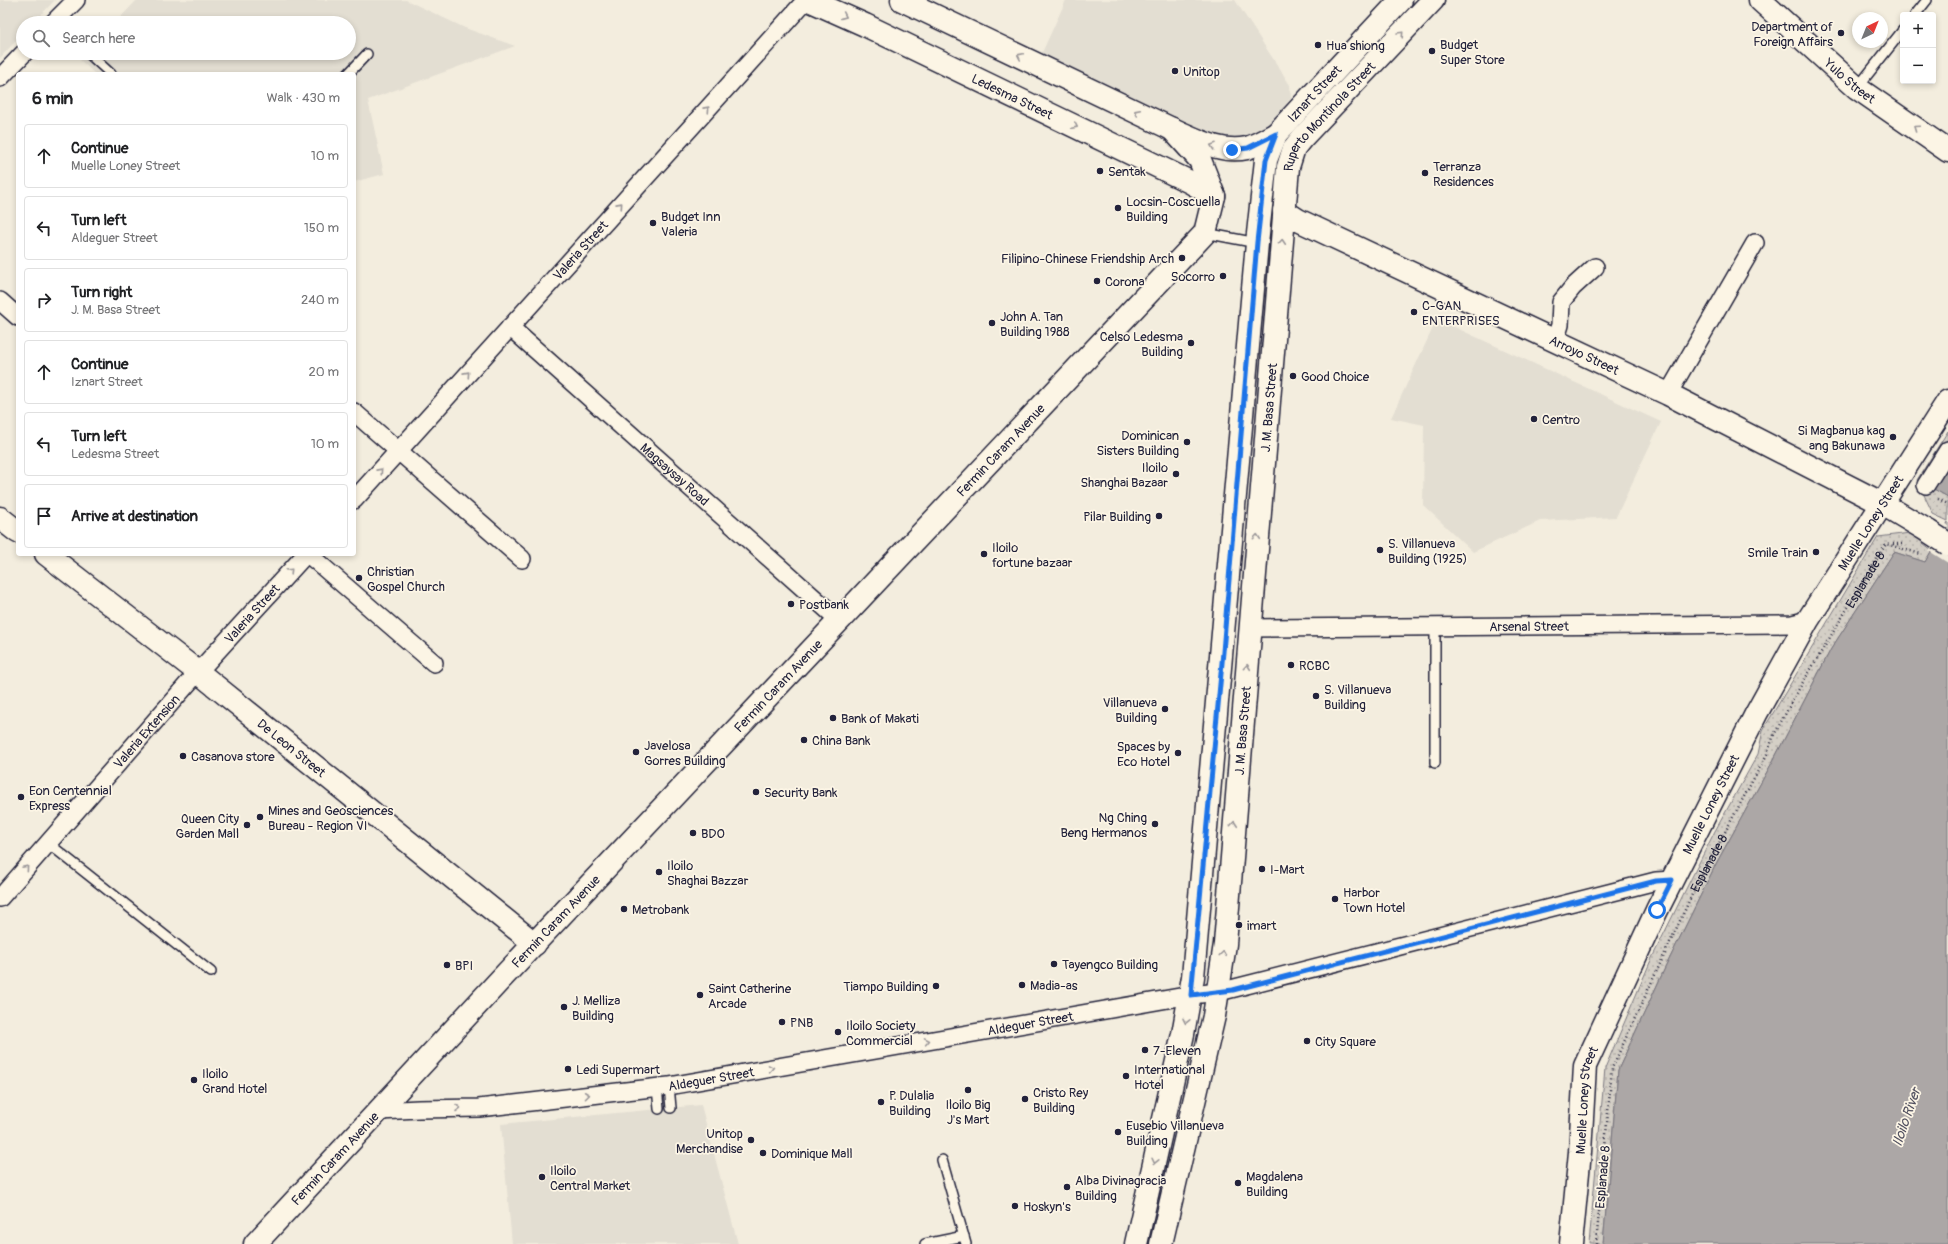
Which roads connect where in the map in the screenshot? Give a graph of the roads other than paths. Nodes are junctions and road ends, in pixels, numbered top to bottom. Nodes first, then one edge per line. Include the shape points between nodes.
1 (76, 0) edge
2 (807, 0) edge
3 (902, 0) edge
4 (1401, 0) edge
5 (1433, 0) edge
6 (1760, 0) edge
7 (1927, 0) edge
8 (1917, 12) edge
9 (61, 16) edge
10 (1900, 34) edge
11 (366, 54) dead end
12 (17, 60) edge
13 (96, 60) edge
14 (109, 72) edge
15 (350, 72) edge
16 (0, 78) edge
17 (1857, 88) junction
18 (1172, 129) junction
19 (1276, 134) junction
20 (1948, 151) edge
21 (1214, 196) junction
22 (1262, 204) joint
23 (1284, 211) junction
24 (1205, 233) junction
25 (1257, 242) junction
26 (1755, 243) dead end
27 (1595, 268) dead end
28 (0, 301) edge
29 (16, 315) edge
30 (510, 327) junction
31 (1555, 341) junction
32 (1668, 394) junction
33 (1948, 401) edge
34 (356, 414) edge
35 (1948, 450) edge
36 (397, 452) junction
37 (1926, 485) dead end
38 (356, 498) edge
39 (1881, 502) junction
40 (0, 518) edge
41 (16, 530) edge
42 (1948, 544) edge
43 (49, 556) edge
44 (305, 556) edge
45 (309, 556) edge
46 (522, 559) dead end
47 (1808, 620) junction
48 (840, 621) junction
49 (1435, 627) junction
50 (1250, 628) junction
51 (434, 663) dead end
52 (198, 672) junction
53 (1435, 763) dead end
54 (48, 843) junction
55 (1672, 880) junction
56 (0, 898) edge
57 (535, 944) junction
58 (211, 972) dead end
59 (1218, 992) junction
60 (1191, 995) junction
61 (663, 1086) junction
62 (671, 1108) dead end
63 (658, 1109) dead end
64 (379, 1111) junction
65 (942, 1160) dead end
66 (965, 1240) edge
67 (255, 1244) edge
68 (925, 1244) edge
69 (1136, 1244) edge
70 (1161, 1244) edge
71 (1572, 1244) edge

1 - 9 street
2 -> 21 main road, Ledesma Street via 866,25 1184,179
30 -> 2 street, Valeria Street
18 -> 3 main road
4 - 19 main road, Iznart Street
23 -> 5 main road, Ruperto Montinola Street via 1288,167 1294,148
6 - 17 main road, Yulo Street
7 - 8 lane
10 - 17 lane
11 - 15 lane
12 - 16 street
13 - 14 lane
20 -> 17 main road, Yulo Street
19 -> 18 main road via 1248,148 1232,150 1208,144
18 - 21 main road via 1200,160
19 - 22 main road, Iznart Street via 1266,160
21 - 24 main road, Fermin Caram Avenue
22 - 25 main road, J. M. Basa Street
23 - 31 main road, Arroyo Street via 1298,220
50 -> 23 main road, J. M. Basa Street
24 - 25 lane
24 - 48 main road, Fermin Caram Avenue
25 - 60 main road, J. M. Basa Street
26 - 32 street
27 - 31 street via 1573,287 1561,302 1560,325
28 - 29 street
36 -> 30 street, Valeria Street
30 - 48 street, Magsaysay Road
31 - 32 main road, Arroyo Street
32 - 39 main road, Arroyo Street
33 - 39 main road, Muelle Loney Street
34 - 36 street
35 - 37 street
38 -> 36 street, Valeria Street
36 - 46 street
39 - 42 main road, Arroyo Street, bridge
39 - 47 main road, Muelle Loney Street
40 - 41 main road
43 - 52 main road, De Leon Street
52 -> 44 street, Valeria Street
45 - 51 street
47 - 49 street, Arsenal Street via 1792,624
47 - 55 main road, Muelle Loney Street via 1756,714
48 - 57 main road, Fermin Caram Avenue
49 - 50 street, Arsenal Street
49 - 53 lane
59 -> 50 main road, J. M. Basa Street via 1225,944
52 - 54 street, Valeria Extension
52 - 57 main road, De Leon Street
56 -> 54 street, Valeria Extension
54 - 58 lane
55 - 59 street, Aldeguer Street via 1656,881
55 - 71 main road, Muelle Loney Street via 1585,1066
57 - 64 main road, Fermin Caram Avenue
59 - 60 street, Aldeguer Street
59 - 70 main road, J. M. Basa Street
61 -> 60 street, Aldeguer Street
60 -> 69 main road, J. M. Basa Street
61 - 62 lane
61 - 63 lane
64 -> 61 street, Aldeguer Street via 479,1108
64 - 67 main road, Fermin Caram Avenue
65 - 66 lane
66 - 68 lane

